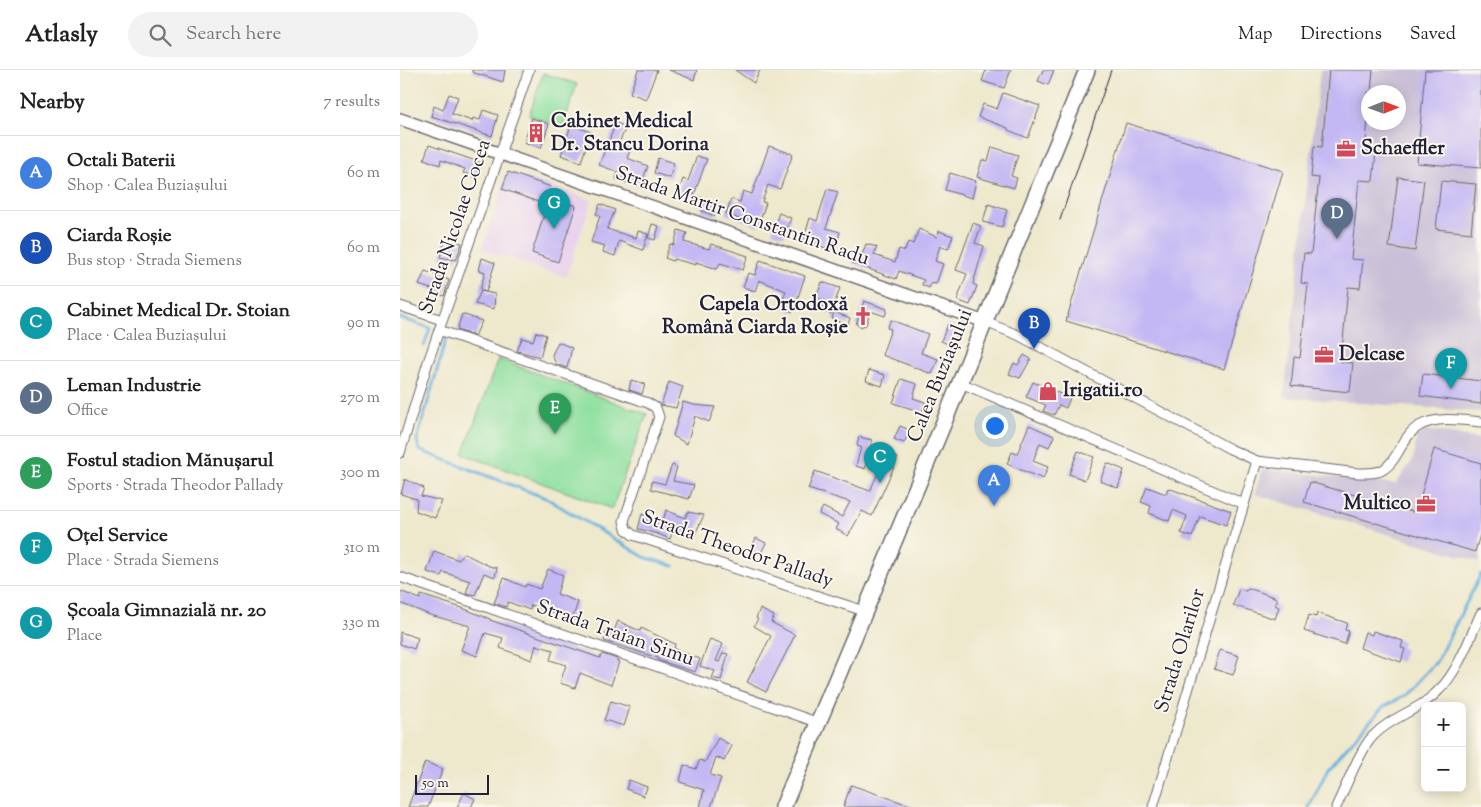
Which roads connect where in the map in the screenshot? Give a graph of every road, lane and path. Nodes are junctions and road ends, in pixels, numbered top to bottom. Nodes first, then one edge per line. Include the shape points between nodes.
1 (529, 70) edge
2 (1088, 70) edge
3 (400, 119) edge
4 (500, 153) junction
5 (400, 306) edge
6 (442, 320) junction
7 (985, 322) junction
8 (439, 330) junction
9 (961, 383) junction
10 (1481, 422) edge
11 (400, 453) edge
12 (1257, 461) junction
13 (1244, 504) junction
14 (400, 577) edge
15 (864, 611) junction
16 (1481, 613) edge
17 (819, 723) junction
18 (783, 807) edge
19 (1153, 807) edge
20 (1336, 807) edge

1 - 4 street, Strada Nicolae Cocea
2 - 7 main road, Calea Buziașului
3 - 4 street, Strada Martir Constantin Radu
4 - 6 street, Strada Nicolae Cocea
4 - 7 street, Strada Martir Constantin Radu
5 - 6 street
6 - 8 street, Strada Nicolae Cocea
7 - 9 main road, Calea Buziașului
7 - 12 street via 1018,336
8 - 11 street, Strada Nicolae Cocea
8 - 15 street, Strada Theodor Pallady via 656,408 659,417 624,520 626,530 633,535
9 - 13 street
9 - 15 main road, Calea Buziașului
10 - 12 street via 1442,420 1425,423 1411,434 1385,468 1374,472 1358,474
12 - 13 street, Strada Olarilor
13 - 19 street, Strada Olarilor
14 - 17 street, Strada Traian Simu
15 - 17 main road, Calea Buziașului
16 - 20 street via 1441,689 1372,736
17 - 18 main road, Calea Buziașului

